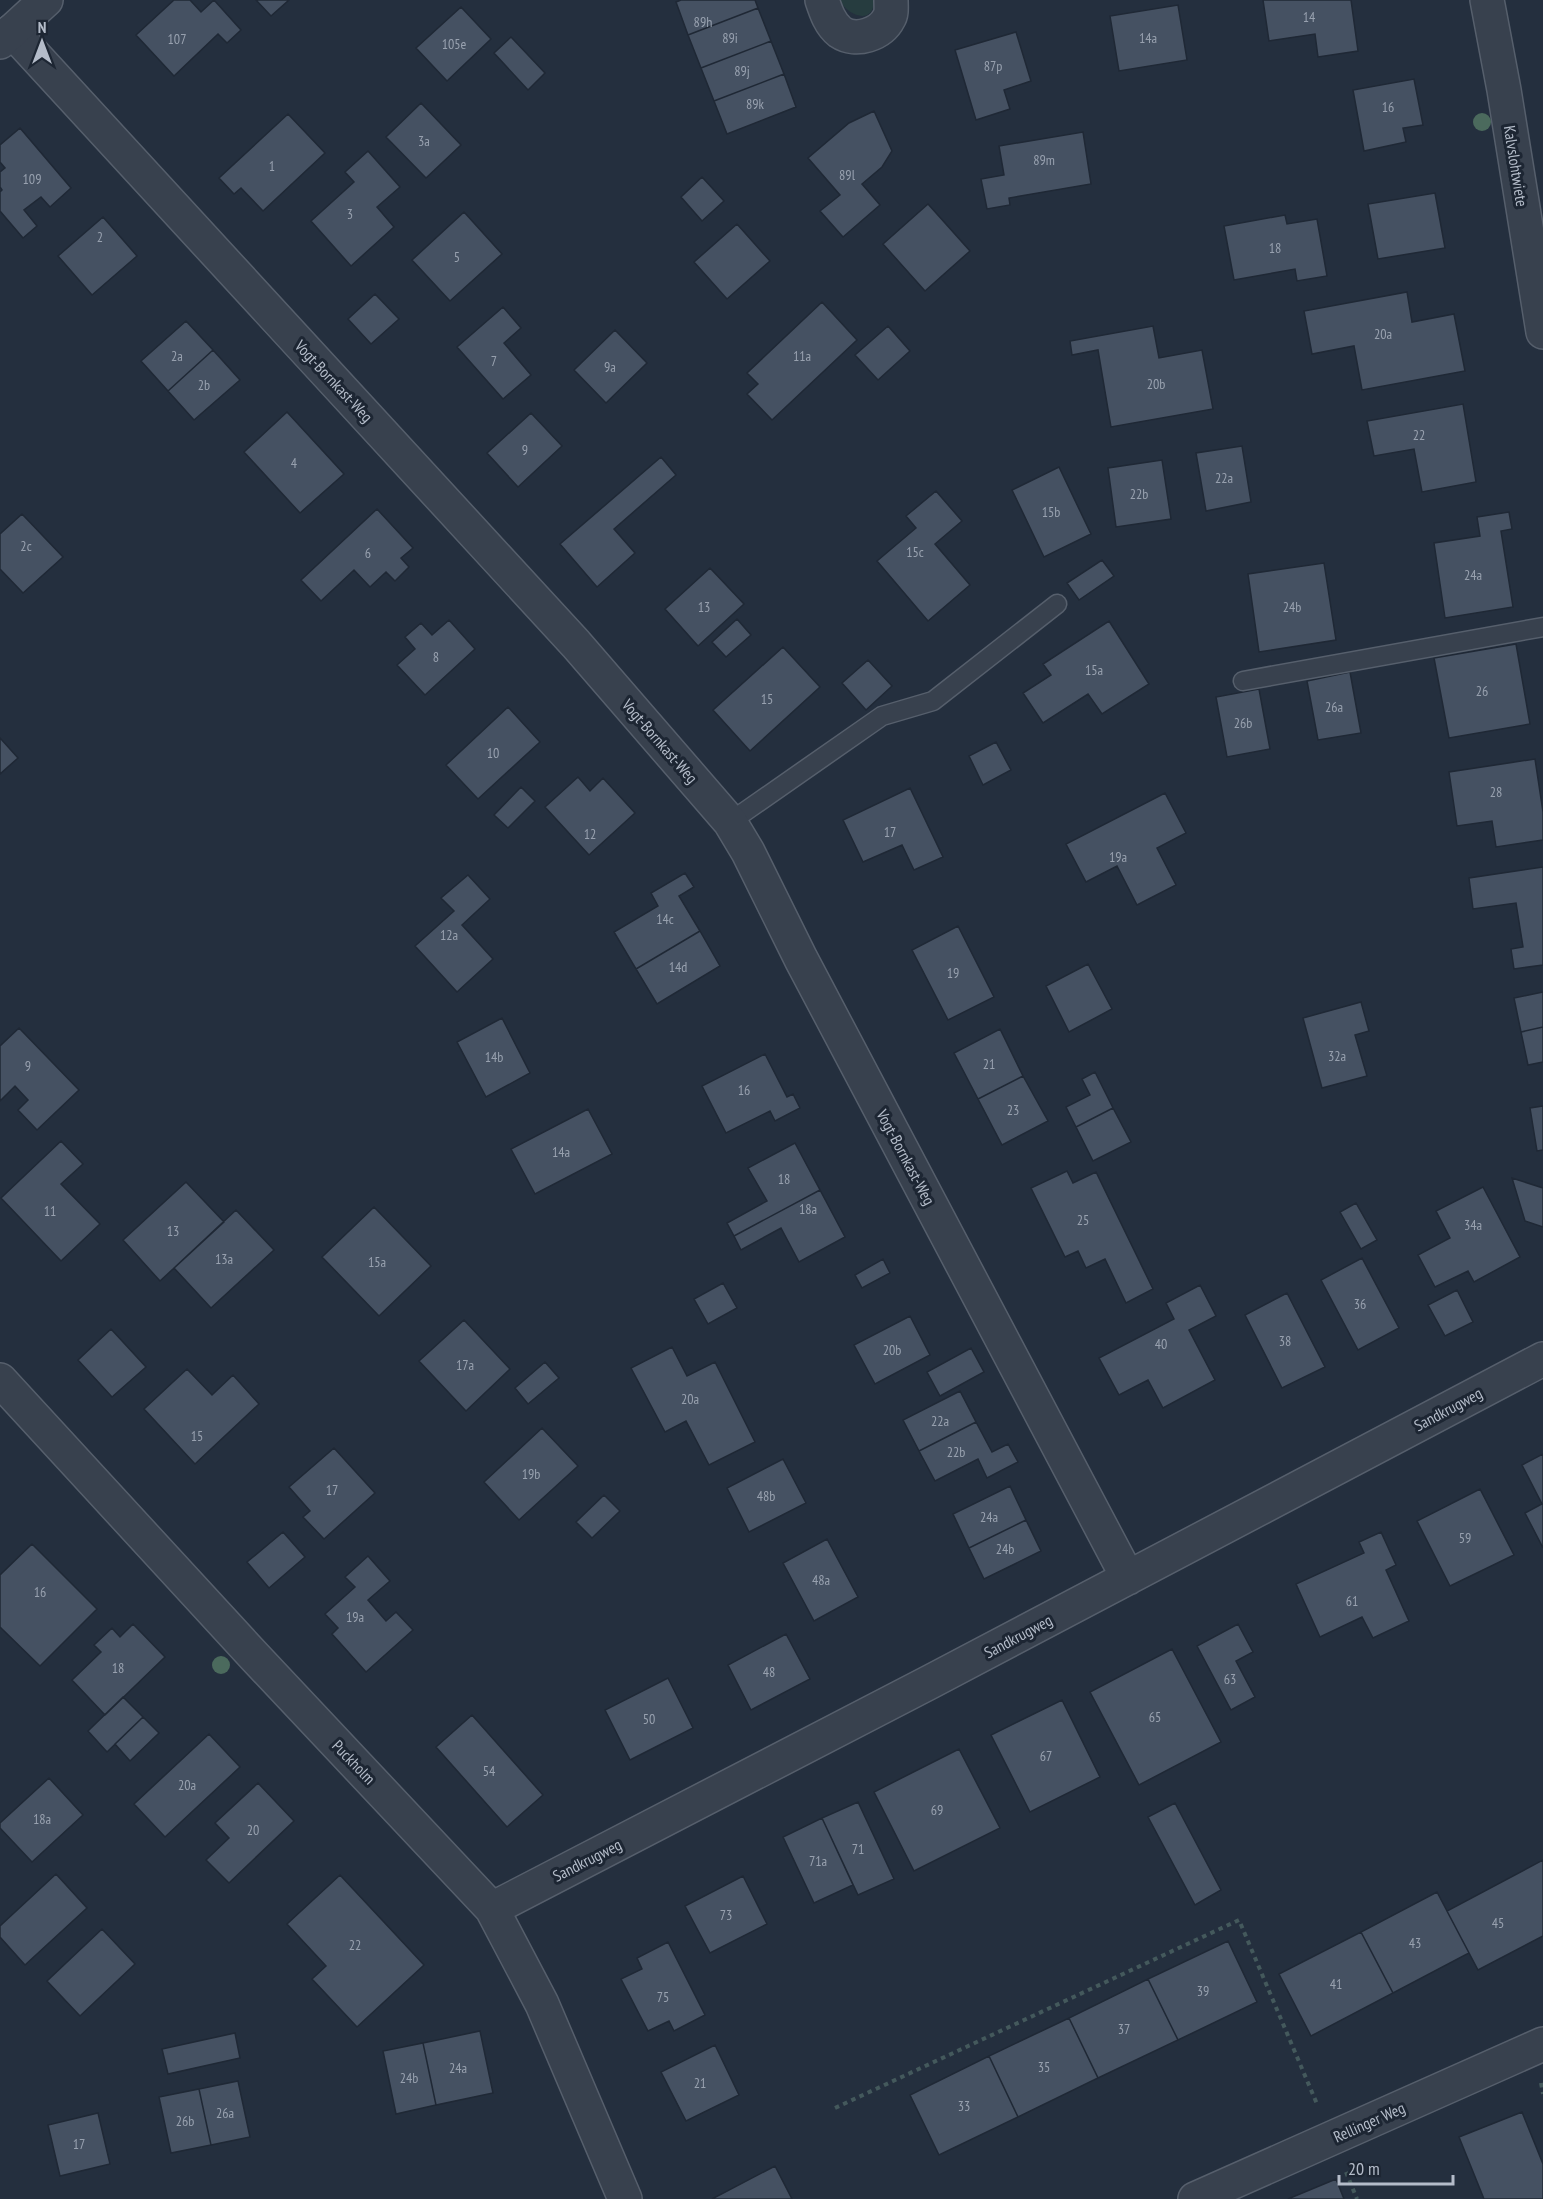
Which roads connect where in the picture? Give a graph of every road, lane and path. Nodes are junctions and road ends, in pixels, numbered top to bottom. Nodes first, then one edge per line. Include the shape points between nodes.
1 (46, 0) edge
2 (822, 0) edge
3 (891, 0) edge
4 (1487, 0) edge
5 (6, 36) edge
6 (1543, 332) edge
7 (1057, 604) dead end
8 (1543, 627) edge
9 (1243, 681) dead end
10 (730, 822) junction
11 (1543, 1359) edge
12 (0, 1380) edge
13 (1128, 1578) junction
14 (492, 1910) junction
15 (1543, 2044) edge
16 (835, 2108) dead end
17 (1332, 2138) junction
18 (625, 2199) edge
19 (1195, 2199) edge

1 - 5 street
2 - 3 street via 829,20 842,33 861,37 879,31 890,17
4 - 6 street, Kalvslohtwiete
5 - 10 street, Vogt-Bornkast-Weg via 576,644
7 - 10 lane via 933,701 882,716
8 - 9 lane
10 - 13 street, Vogt-Bornkast-Weg
11 - 13 street, Sandkrugweg
12 - 14 street, Puckholm
13 - 14 street, Sandkrugweg
14 - 18 street, Puckholm via 542,2004
15 - 17 street, Rellinger Weg
16 - 17 path via 1239,1920
17 - 19 street, Rellinger Weg

